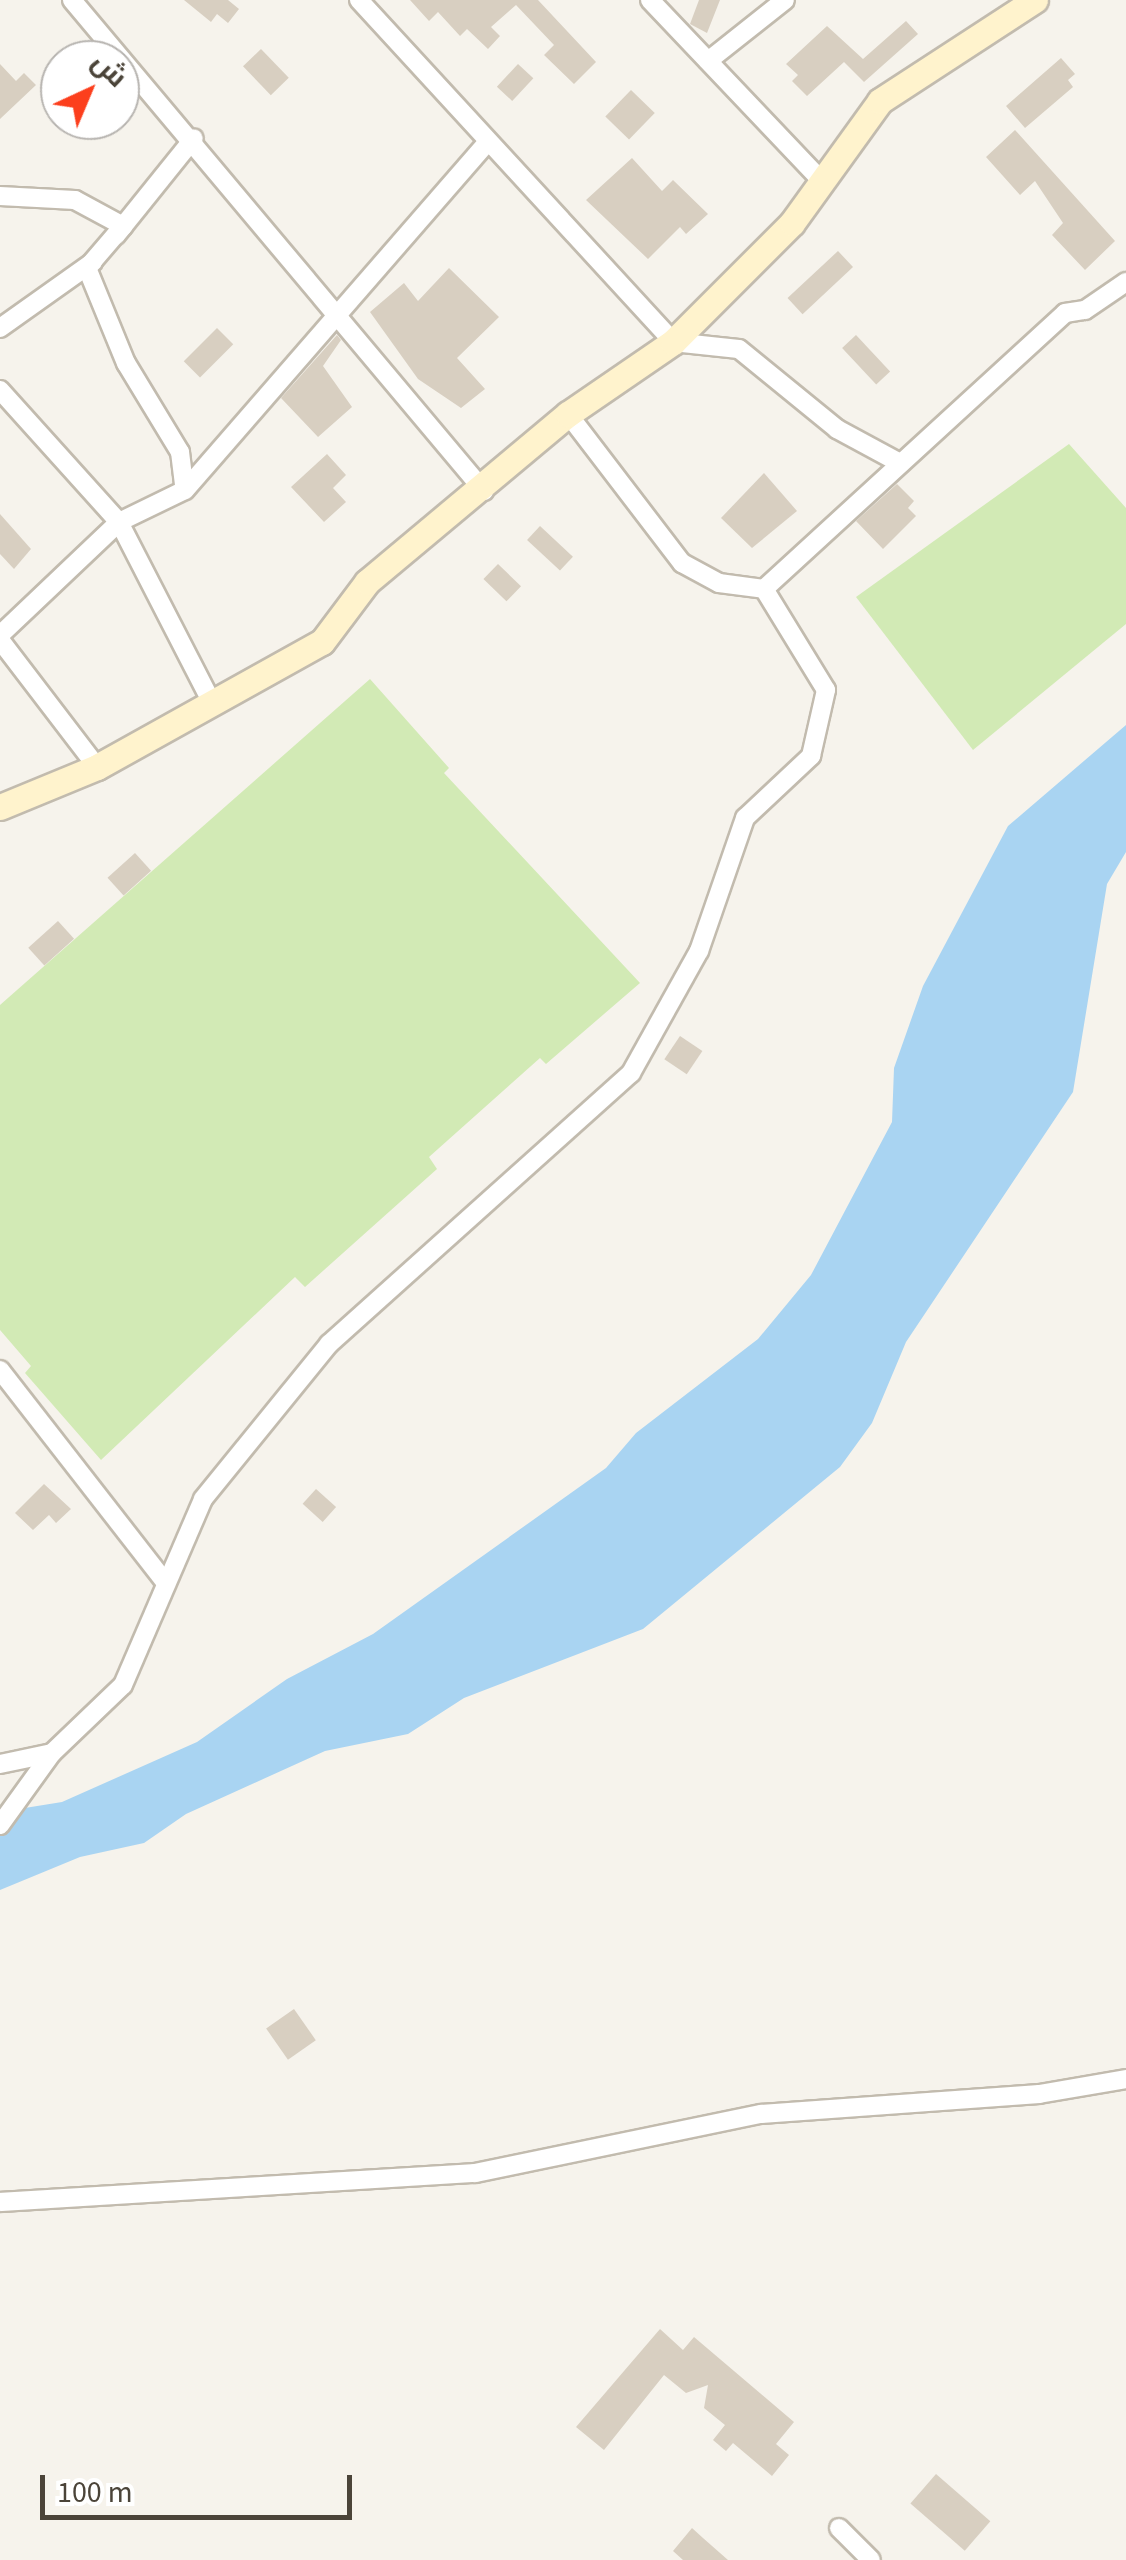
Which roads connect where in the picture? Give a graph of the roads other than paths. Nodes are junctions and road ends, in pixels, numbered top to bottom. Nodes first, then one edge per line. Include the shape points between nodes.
1 (72, 0) edge
2 (359, 0) edge
3 (650, 0) edge
4 (785, 0) edge
5 (1035, 0) edge
6 (708, 61) junction
7 (194, 138) junction
8 (485, 145) junction
9 (823, 182) junction
10 (0, 196) edge
11 (87, 268) junction
12 (1126, 282) edge
13 (340, 316) junction
14 (0, 328) edge
15 (673, 342) junction
16 (0, 390) edge
17 (568, 414) junction
18 (900, 463) junction
19 (185, 490) junction
20 (484, 491) junction
21 (119, 522) junction
22 (764, 589) junction
23 (0, 638) edge
24 (213, 706) junction
25 (98, 767) junction
26 (0, 807) edge
27 (0, 1370) edge
28 (164, 1581) junction
29 (52, 1754) junction
30 (0, 1764) edge
31 (0, 1825) edge
32 (1126, 2079) edge
33 (0, 2202) edge
34 (855, 2560) edge
35 (870, 2560) edge

1 - 7 street
2 - 8 street
3 - 6 street
4 - 6 street
5 - 9 street via 880,101
6 - 9 street
7 - 11 street
7 - 13 street
8 - 13 street
8 - 15 street
9 - 15 street
10 - 11 street via 75,200 123,226
11 - 14 street
11 - 19 street via 126,363 180,452
12 - 18 street via 1085,310 1065,313
13 - 19 street
13 - 20 street
15 - 17 street
15 - 18 street via 739,349 837,428
16 - 21 street
17 - 20 street
17 - 22 street via 682,563 720,583
18 - 22 street
19 - 21 street
20 - 24 street via 368,582 322,642
21 - 23 street
21 - 24 street
22 - 28 street via 826,690 811,756 745,818 698,951 631,1073 329,1344 203,1499
23 - 25 street
24 - 25 street
25 - 26 street
27 - 28 street
28 - 29 street via 123,1685
29 - 30 street
29 - 31 street
32 - 33 street via 1039,2094 761,2114 475,2174
34 - 35 street via 839,2528

